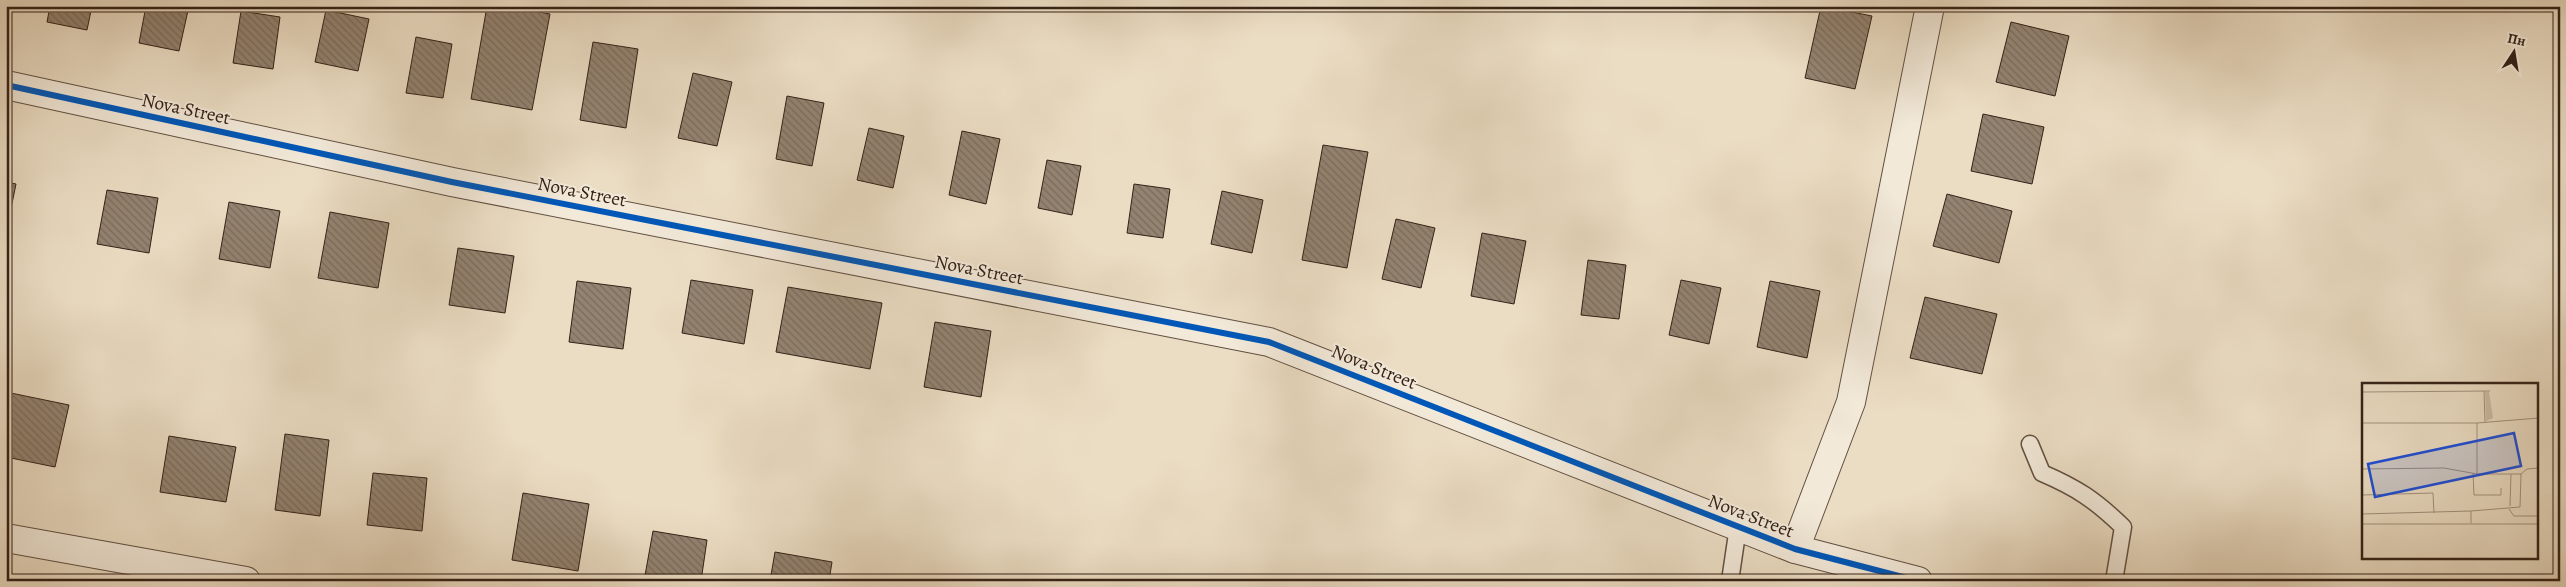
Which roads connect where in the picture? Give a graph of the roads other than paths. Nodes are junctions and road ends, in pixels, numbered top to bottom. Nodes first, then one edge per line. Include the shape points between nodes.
1 (1930, 6) edge
2 (6, 85) edge
3 (2030, 444) dead end
4 (1738, 527) junction
5 (6, 538) edge
6 (1795, 549) junction
7 (246, 581) edge
8 (1730, 581) edge
9 (1918, 581) edge
10 (2114, 581) edge

1 - 6 street via 1851,402
2 - 4 street, Nova Street via 462,184 1269,342
3 - 10 lane via 2042,473 2074,487 2098,503 2123,527
4 - 6 street, Nova Street
4 - 8 lane
5 - 7 street
6 - 9 street, Nova Street

